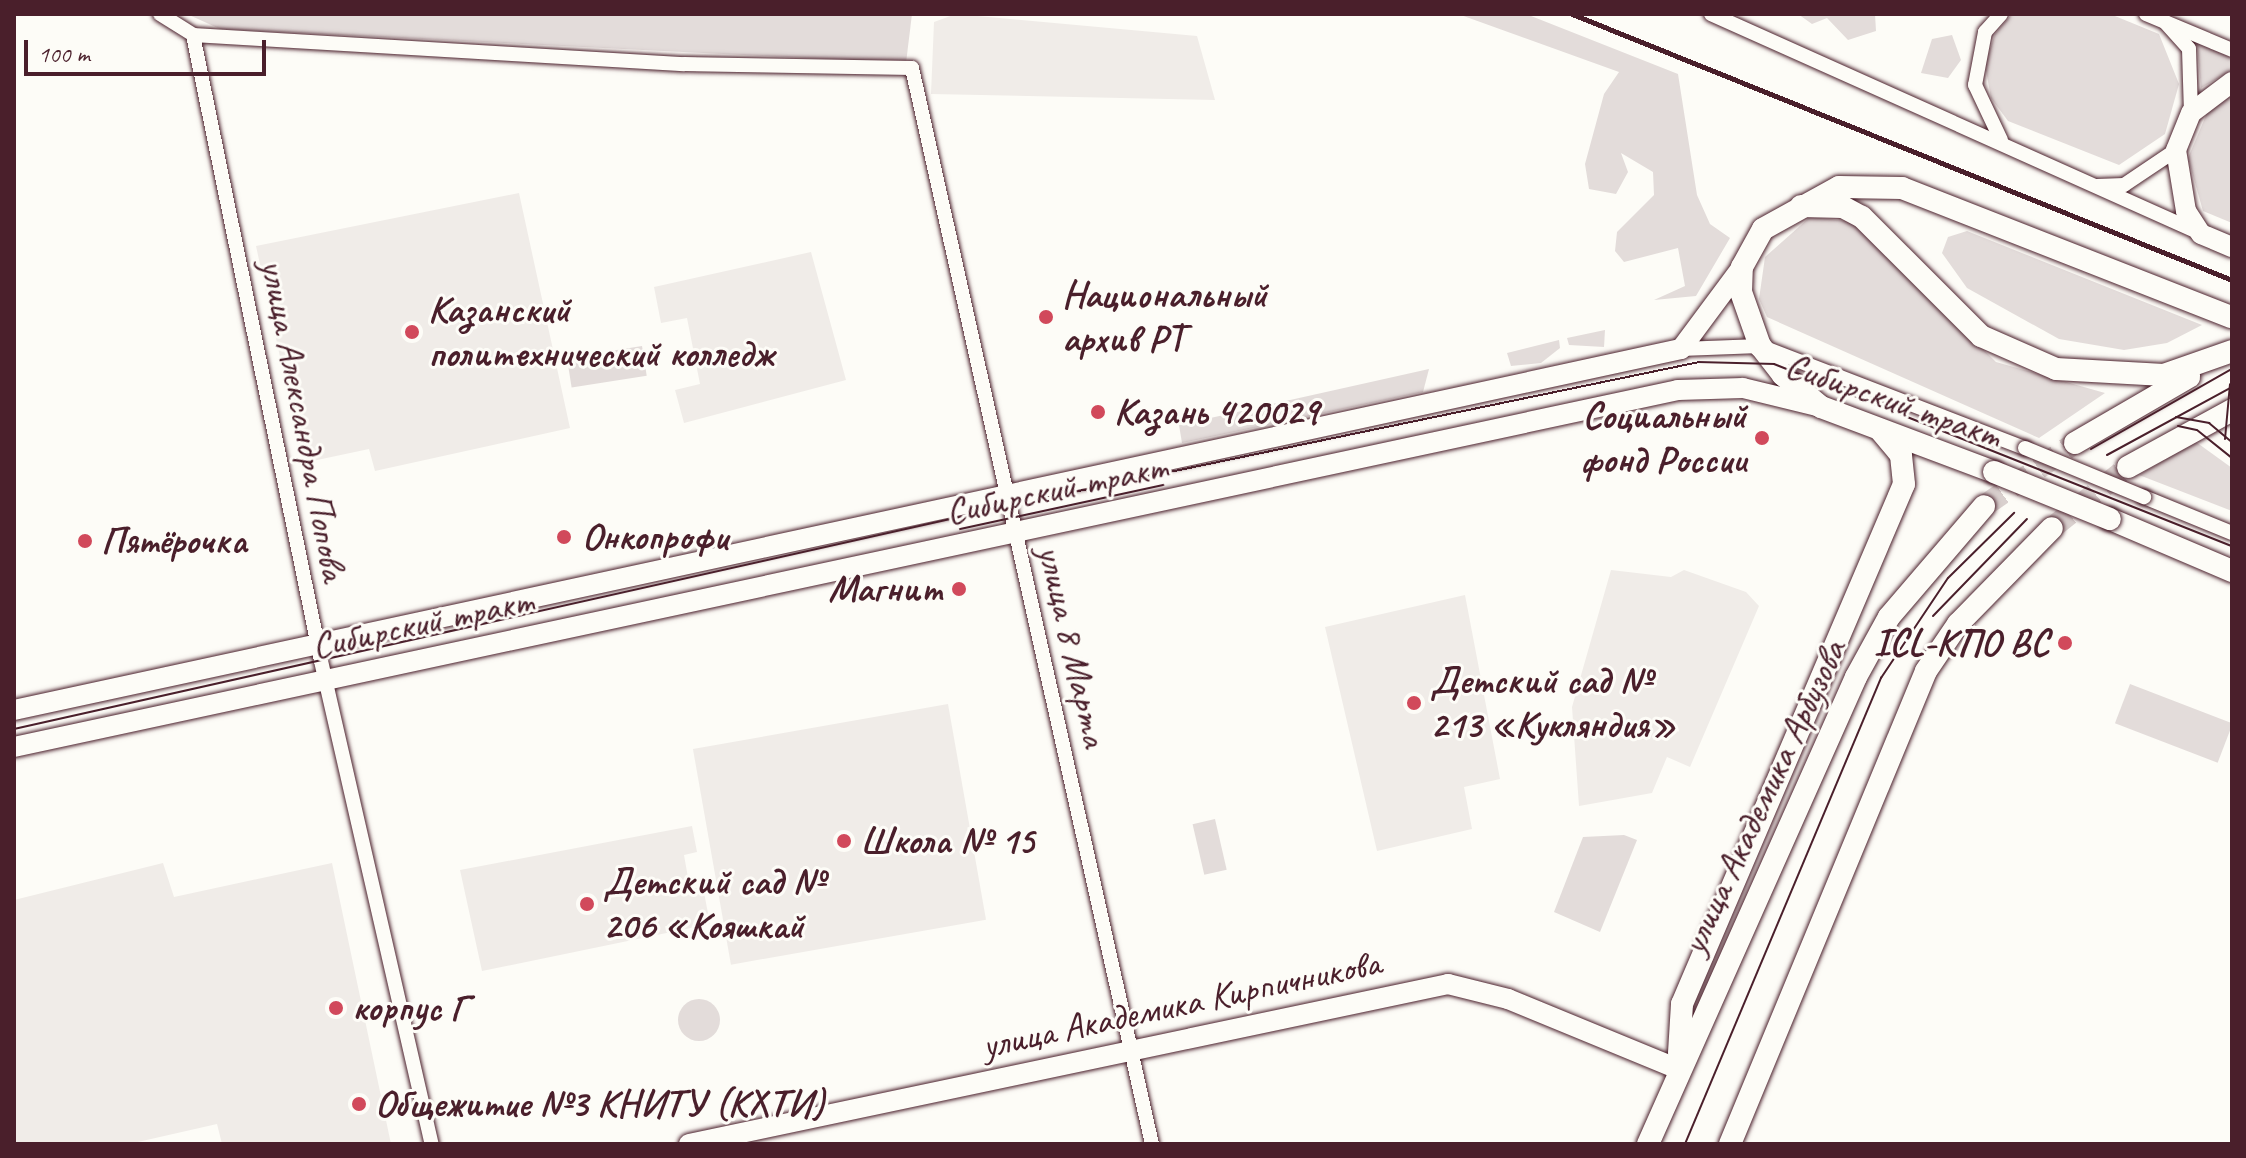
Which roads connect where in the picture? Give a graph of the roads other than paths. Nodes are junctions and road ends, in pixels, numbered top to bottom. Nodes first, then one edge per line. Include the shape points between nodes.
1 (160, 14) edge
2 (1711, 14) edge
3 (2001, 14) edge
4 (2146, 14) edge
5 (2165, 22) junction
6 (193, 35) junction
7 (2232, 50) edge
8 (2232, 82) edge
9 (2191, 113) junction
10 (2001, 140) junction
11 (2176, 150) junction
12 (2093, 186) junction
13 (1792, 207) junction
14 (2201, 234) junction
15 (2232, 247) edge
16 (1742, 267) junction
17 (2224, 314) edge
18 (1760, 346) junction
19 (1681, 349) junction
20 (2232, 351) edge
21 (1821, 407) junction
22 (2232, 410) edge
23 (1880, 429) junction
24 (2075, 443) tunnel mouth
25 (2128, 467) tunnel mouth
26 (1007, 493) junction
27 (1984, 506) tunnel mouth
28 (2052, 528) tunnel mouth
29 (2232, 533) edge
30 (1016, 535) junction
31 (2232, 571) edge
32 (318, 646) junction
33 (325, 680) junction
34 (14, 710) edge
35 (14, 747) edge
36 (1131, 1049) junction
37 (1678, 1069) junction
38 (432, 1144) edge
39 (689, 1144) edge
40 (1152, 1144) edge
41 (1648, 1144) edge
42 (1730, 1144) edge

1 - 6 street
2 - 10 street
3 - 10 street via 1985,32 1975,85
4 - 5 street
5 - 7 street
5 - 9 street via 2189,49
6 - 26 street, улица 8 Марта via 684,64 912,68
6 - 32 street, улица Александра Попова
8 - 9 main road
9 - 11 main road
10 - 12 street
11 - 12 street via 2124,185
11 - 14 main road via 2177,188
12 - 14 street
13 - 16 main road via 1763,229
13 - 17 main road via 1839,187 1902,188
13 - 20 main road via 1819,204 1862,217 1981,336 2056,369 2164,375
14 - 15 main road
16 - 18 main road via 1745,314
16 - 19 main road
18 - 19 street, Сибирский тракт
18 - 21 main road
18 - 29 street, Сибирский тракт, bridge
19 - 26 main road, Сибирский тракт
20 - 24 main road
21 - 23 main road, Сибирский тракт
21 - 30 main road, Сибирский тракт via 1743,388 1678,390
22 - 25 main road
23 - 31 main road, Сибирский тракт, bridge
23 - 37 main road via 1901,455 1904,484 1682,1004
26 - 30 street, улица 8 Марта
26 - 32 main road, Сибирский тракт
27 - 37 main road, улица Академика Арбузова via 1889,617 1856,677
28 - 42 main road via 1958,624 1919,684
30 - 33 main road, Сибирский тракт
30 - 36 street, улица 8 Марта
32 - 33 street, улица Александра Попова
32 - 34 main road, Сибирский тракт
33 - 35 main road, Сибирский тракт
33 - 38 street, улица Александра Попова
36 - 37 main road, улица Академика Кирпичникова via 1448,984 1508,999
36 - 39 main road, улица Академика Кирпичникова
36 - 40 street, улица 8 Марта
37 - 41 main road, улица Академика Арбузова

